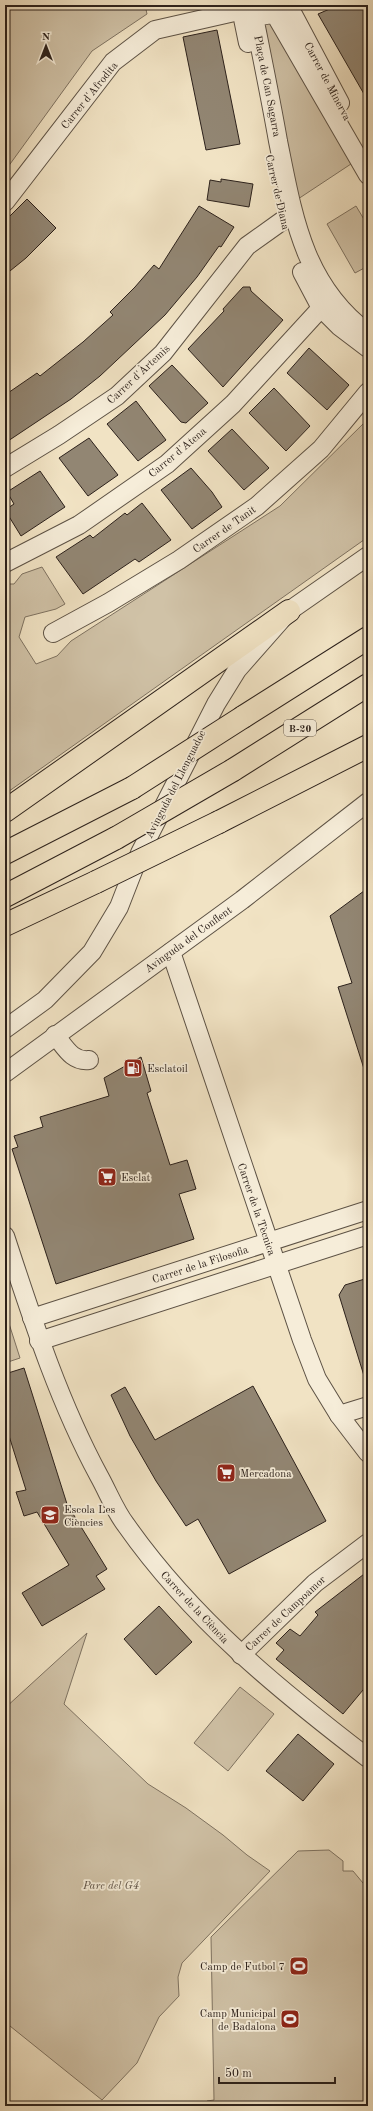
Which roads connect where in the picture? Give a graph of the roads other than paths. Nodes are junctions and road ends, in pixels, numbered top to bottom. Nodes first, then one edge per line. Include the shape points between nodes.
1 (266, 5) edge
2 (288, 5) edge
3 (241, 9) junction
4 (368, 156) edge
5 (368, 175) edge
6 (5, 202) edge
7 (282, 221) junction
8 (321, 308) junction
9 (368, 333) edge
10 (368, 348) edge
11 (368, 392) edge
12 (5, 468) edge
13 (368, 556) edge
14 (5, 563) edge
15 (289, 610) junction
16 (53, 633) dead end
17 (368, 638) edge
18 (368, 685) edge
19 (368, 746) edge
20 (368, 802) edge
21 (5, 811) edge
22 (5, 853) edge
23 (5, 896) edge
24 (5, 925) edge
25 (171, 952) junction
26 (5, 1028) edge
27 (55, 1035) junction
28 (89, 1060) dead end
29 (5, 1074) edge
30 (368, 1210) edge
31 (368, 1235) edge
32 (5, 1236) edge
33 (268, 1242) junction
34 (276, 1264) junction
35 (32, 1318) junction
36 (39, 1341) junction
37 (368, 1406) edge
38 (339, 1415) junction
39 (368, 1453) edge
40 (368, 1543) edge
41 (241, 1655) junction
42 (368, 1758) edge

1 - 3 street, Carrer d'Afrodita
2 - 4 street, Carrer de Minerva
3 - 6 street, Carrer d'Afrodita via 155,30 113,62
3 - 7 street, Carrer de Diana
5 - 9 street, Plaça de Can Sagarra via 276,16 260,16 255,22 299,238 308,260 330,296
7 - 8 street, Carrer de Diana via 302,273
7 - 12 street, Carrer d'Àrtemis via 247,246 162,353 117,396
8 - 10 street, Carrer de Diana via 339,326
8 - 14 street, Carrer d'Atena via 233,404 167,464 79,525
11 - 16 street, Carrer de Tanit via 321,449 257,506 179,560
13 - 15 street, Avinguda del Llenguadoc
15 - 21 highway
15 - 26 street, Avinguda del Llenguadoc via 237,670 216,704 140,853 119,907 92,952 45,1000
17 - 22 highway, bridge via 132,788
18 - 23 highway, B-20, bridge via 232,770 116,838
19 - 24 highway, bridge via 219,822
20 - 25 street, Avinguda del Conflent
25 - 27 street, Avinguda del Conflent
25 - 33 street, Carrer de la Tècnica
27 - 28 street via 74,1058 81,1061
27 - 29 street, Avinguda del Conflent
30 - 33 street, Carrer de la Filosofia
31 - 34 street
32 - 35 street, Carrer de la Ciència
33 - 34 street, Carrer de la Tècnica
33 - 35 street, Carrer de la Filosofia
34 - 36 street
34 - 38 street, Carrer de la Tècnica via 318,1378
35 - 36 street, Carrer de la Ciència
36 - 41 street, Carrer de la Ciència via 77,1434 124,1524 172,1586
37 - 38 street
38 - 39 street, Carrer de la Tècnica
40 - 41 street, Carrer de Campoamor via 315,1583
41 - 42 street, Carrer de la Ciència

